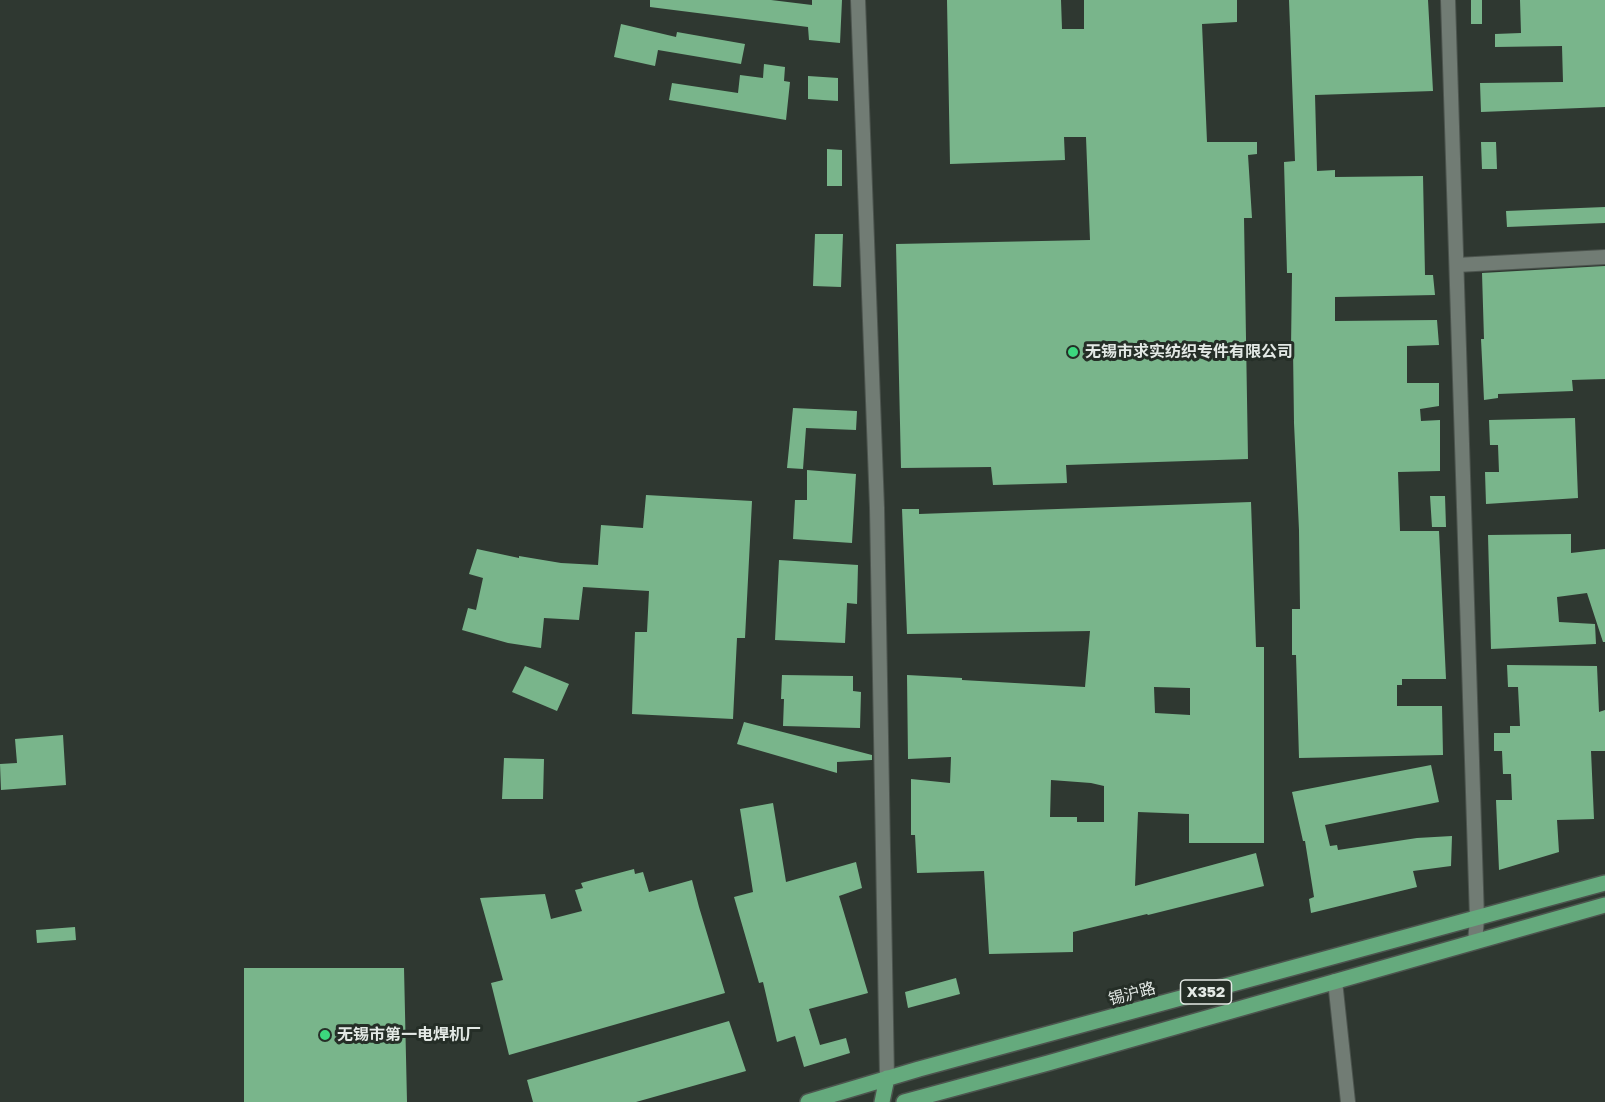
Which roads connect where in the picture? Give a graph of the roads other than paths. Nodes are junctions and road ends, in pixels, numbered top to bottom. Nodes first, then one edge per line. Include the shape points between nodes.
1 (858, 0) edge
2 (1448, 0) edge
3 (1605, 257) edge
4 (1457, 265) junction
5 (1605, 883) edge
6 (1605, 905) edge
7 (1477, 920) junction
8 (1475, 942) junction
9 (1335, 981) junction
10 (887, 1078) junction
11 (808, 1102) edge
12 (882, 1102) edge
13 (906, 1102) edge
14 (1348, 1102) edge

1 - 10 street via 876,508
2 - 4 street
3 - 4 street
4 - 7 street
5 - 7 main road, 锡沪路 / X352
6 - 8 main road, X352
7 - 8 street
7 - 10 main road, 锡沪路 / X352
8 - 9 main road, X352
9 - 13 main road, X352
9 - 14 street
10 - 11 main road, 锡沪路 / X352
10 - 12 main road
10 - 13 main road

